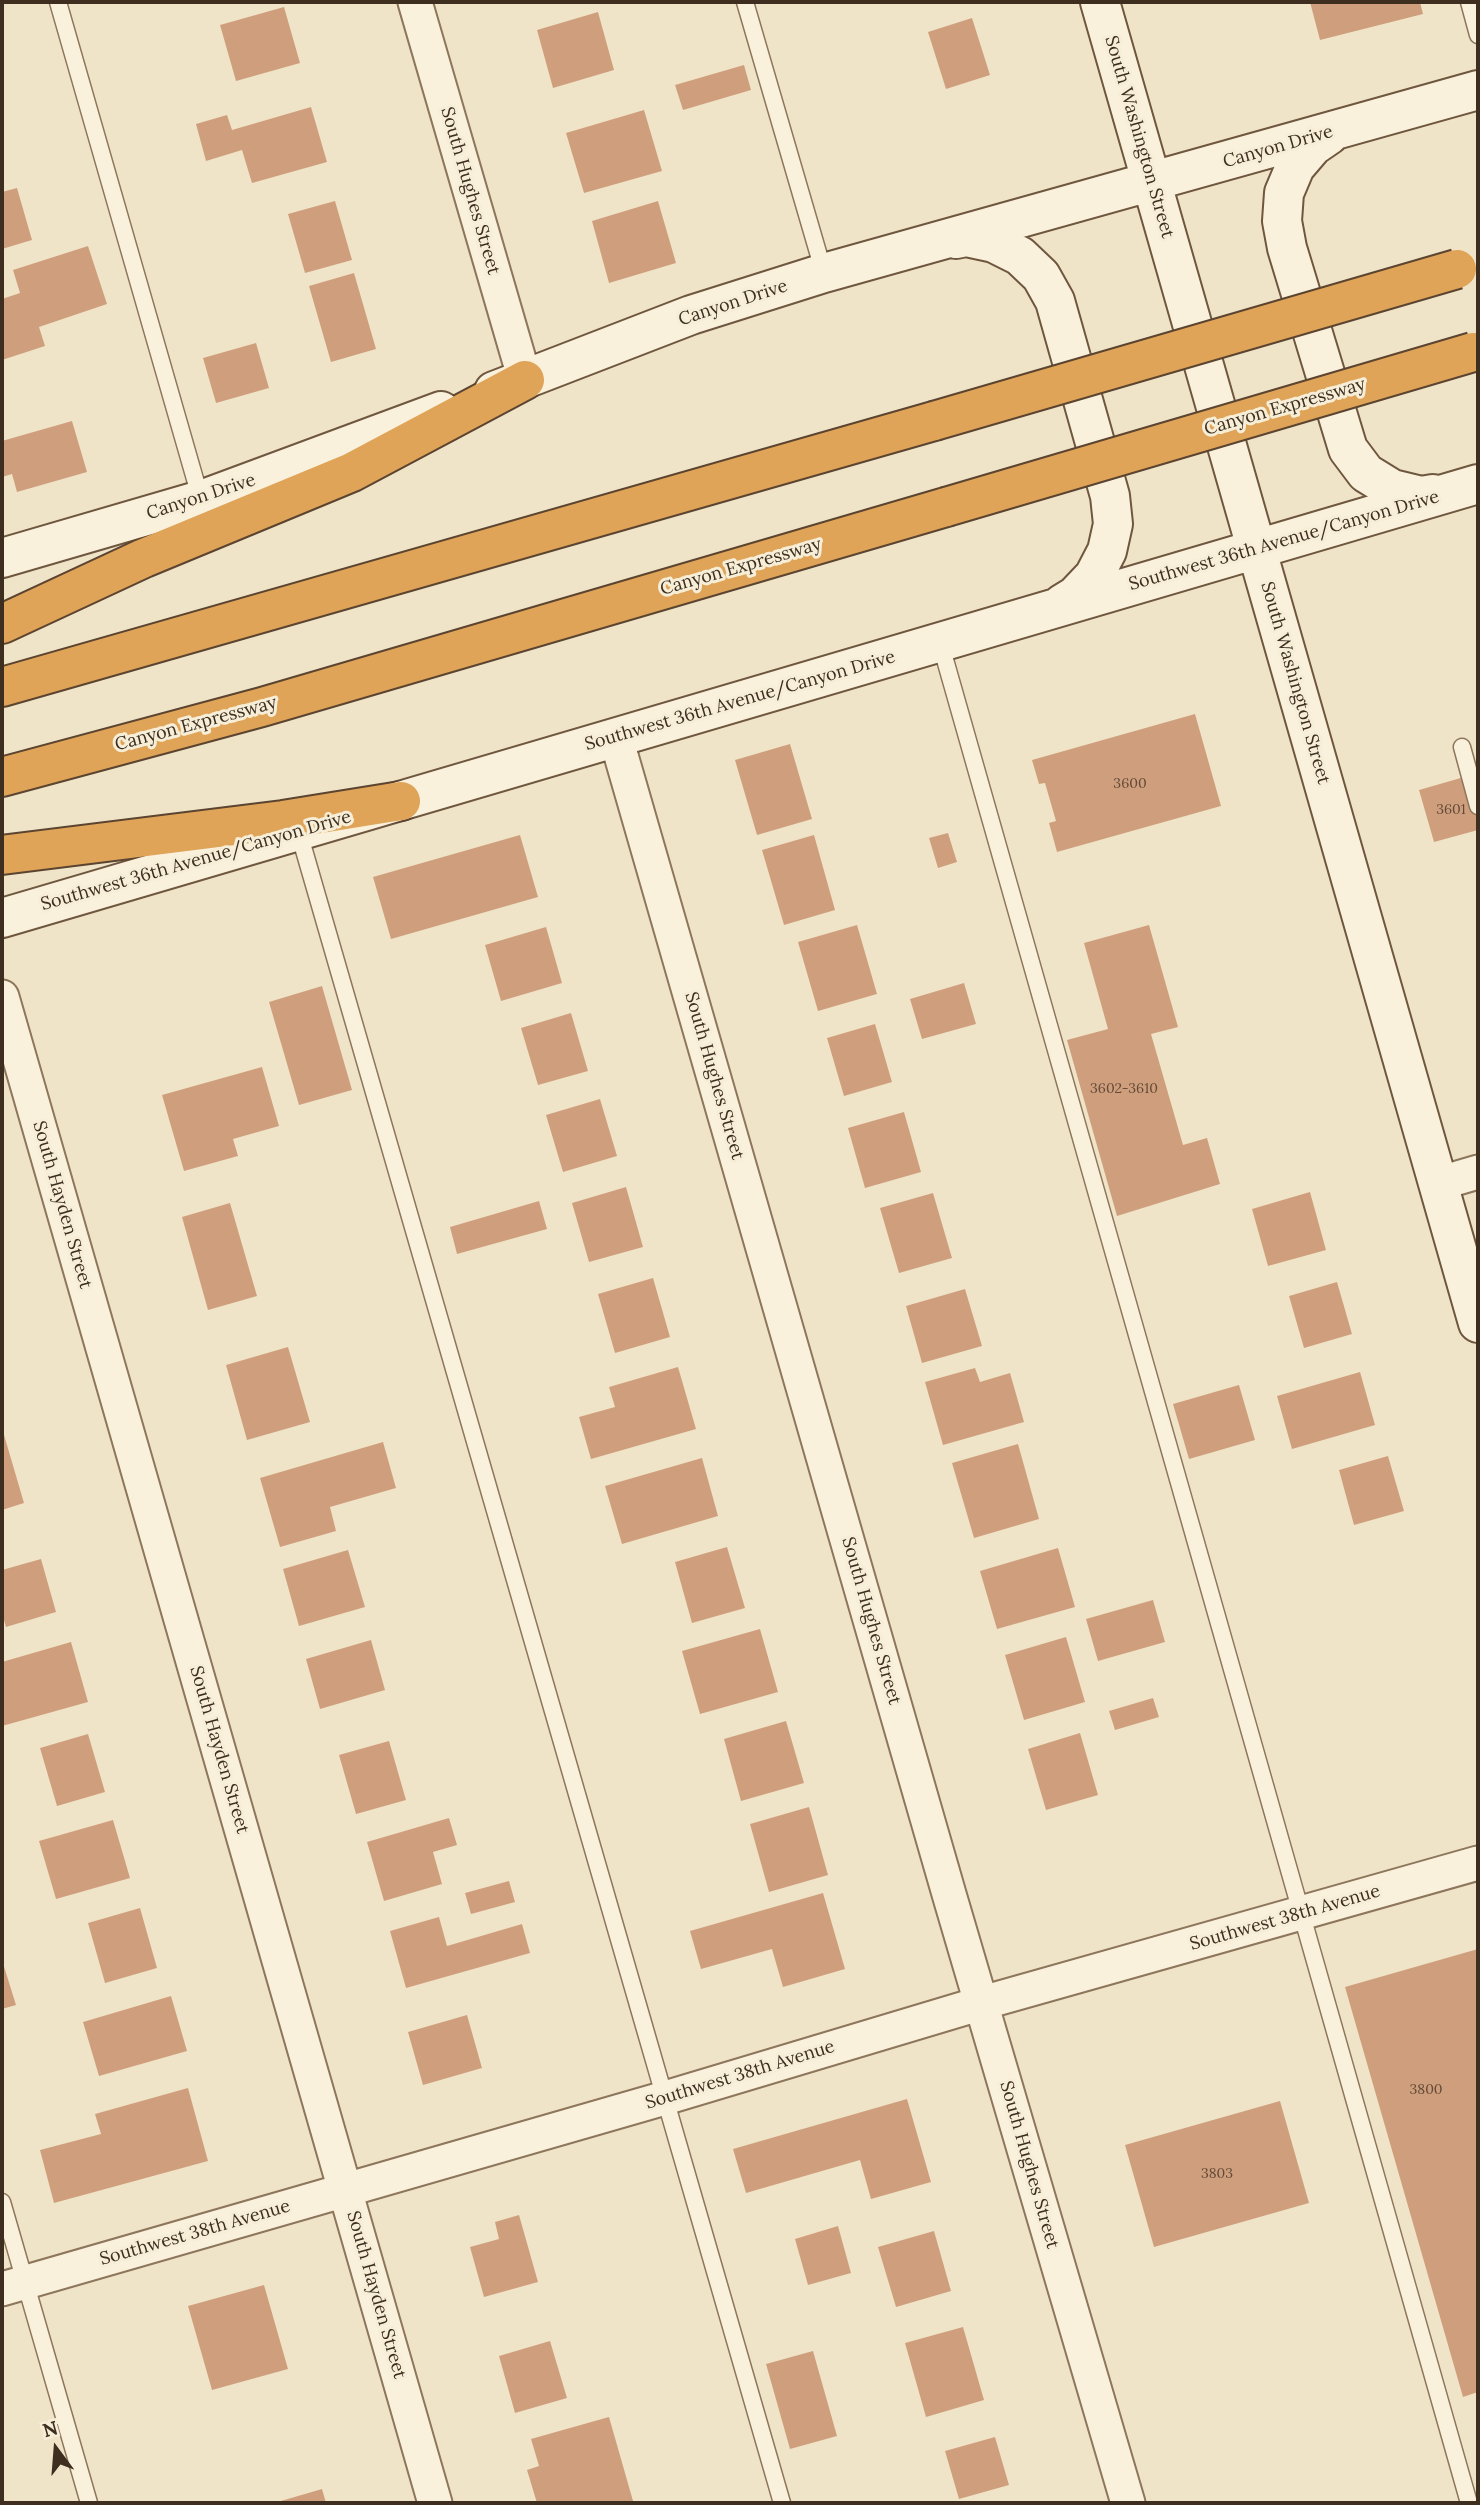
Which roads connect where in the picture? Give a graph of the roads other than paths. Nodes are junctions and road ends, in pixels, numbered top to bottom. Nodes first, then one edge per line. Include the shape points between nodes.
1 (58, 2) edge
2 (415, 2) edge
3 (746, 2) edge
4 (1100, 2) edge
5 (1469, 2) edge
6 (1478, 35) edge
7 (1478, 90) edge
8 (1337, 130) junction
9 (1153, 183) junction
10 (937, 241) junction
11 (1468, 266) edge
12 (824, 273) junction
13 (1476, 351) edge
14 (525, 380) junction
15 (1465, 488) edge
16 (201, 500) junction
17 (1257, 550) junction
18 (2, 558) edge
19 (1051, 610) junction
20 (2, 624) edge
21 (940, 642) junction
22 (2, 687) edge
23 (616, 738) junction
24 (1462, 747) dead end
25 (2, 777) edge
26 (401, 800) junction
27 (1478, 806) edge
28 (299, 833) junction
29 (2, 855) edge
30 (2, 918) edge
31 (2, 997) edge
32 (1478, 1172) edge
33 (1437, 1184) junction
34 (1478, 1323) edge
35 (1478, 1863) edge
36 (1302, 1914) junction
37 (982, 2003) junction
38 (665, 2098) junction
39 (346, 2190) junction
40 (2, 2202) edge
41 (13, 2286) edge
42 (89, 2503) edge
43 (435, 2503) edge
44 (782, 2503) edge
45 (1128, 2503) edge
46 (1469, 2503) edge

1 - 16 lane
2 - 14 street, South Hughes Street
3 - 12 lane
4 - 9 main road, South Washington Street
5 - 6 lane
7 - 8 main road, Canyon Drive
8 - 9 main road, Canyon Drive
8 - 15 main road via 1313,146 1295,167 1284,193 1282,221 1348,449 1366,473 1392,489 1421,496
9 - 10 main road, Canyon Drive
9 - 17 main road, South Washington Street
10 - 12 main road, Canyon Drive
10 - 19 main road via 966,237 994,243 1020,256 1041,276 1055,301 1110,496 1113,524 1107,551 1094,576 1075,596
11 - 22 highway, bridge
12 - 14 main road, Canyon Drive via 691,315
13 - 25 highway, Canyon Expressway, bridge via 262,707
14 - 16 main road, Canyon Drive
14 - 20 highway via 352,471 144,558
15 - 17 main road, Southwest 36th Avenue/Canyon Drive
16 - 18 main road, Canyon Drive
17 - 19 main road, Southwest 36th Avenue/Canyon Drive
17 - 33 main road, South Washington Street
19 - 21 main road, Southwest 36th Avenue/Canyon Drive
21 - 23 main road, Southwest 36th Avenue/Canyon Drive
21 - 36 lane
23 - 26 main road, Southwest 36th Avenue/Canyon Drive
23 - 37 street, South Hughes Street
24 - 27 lane
26 - 28 main road, Southwest 36th Avenue/Canyon Drive
26 - 29 highway via 284,820
28 - 30 main road, Southwest 36th Avenue/Canyon Drive
28 - 38 lane
31 - 39 street, South Hayden Street
32 - 33 street
33 - 34 main road, South Washington Street
35 - 36 street, Southwest 38th Avenue
36 - 37 street, Southwest 38th Avenue
36 - 46 lane
37 - 38 street, Southwest 38th Avenue
37 - 45 street, South Hughes Street
38 - 39 street, Southwest 38th Avenue
38 - 44 lane
39 - 41 street, Southwest 38th Avenue
39 - 43 street, South Hayden Street
40 - 41 lane
41 - 42 lane

